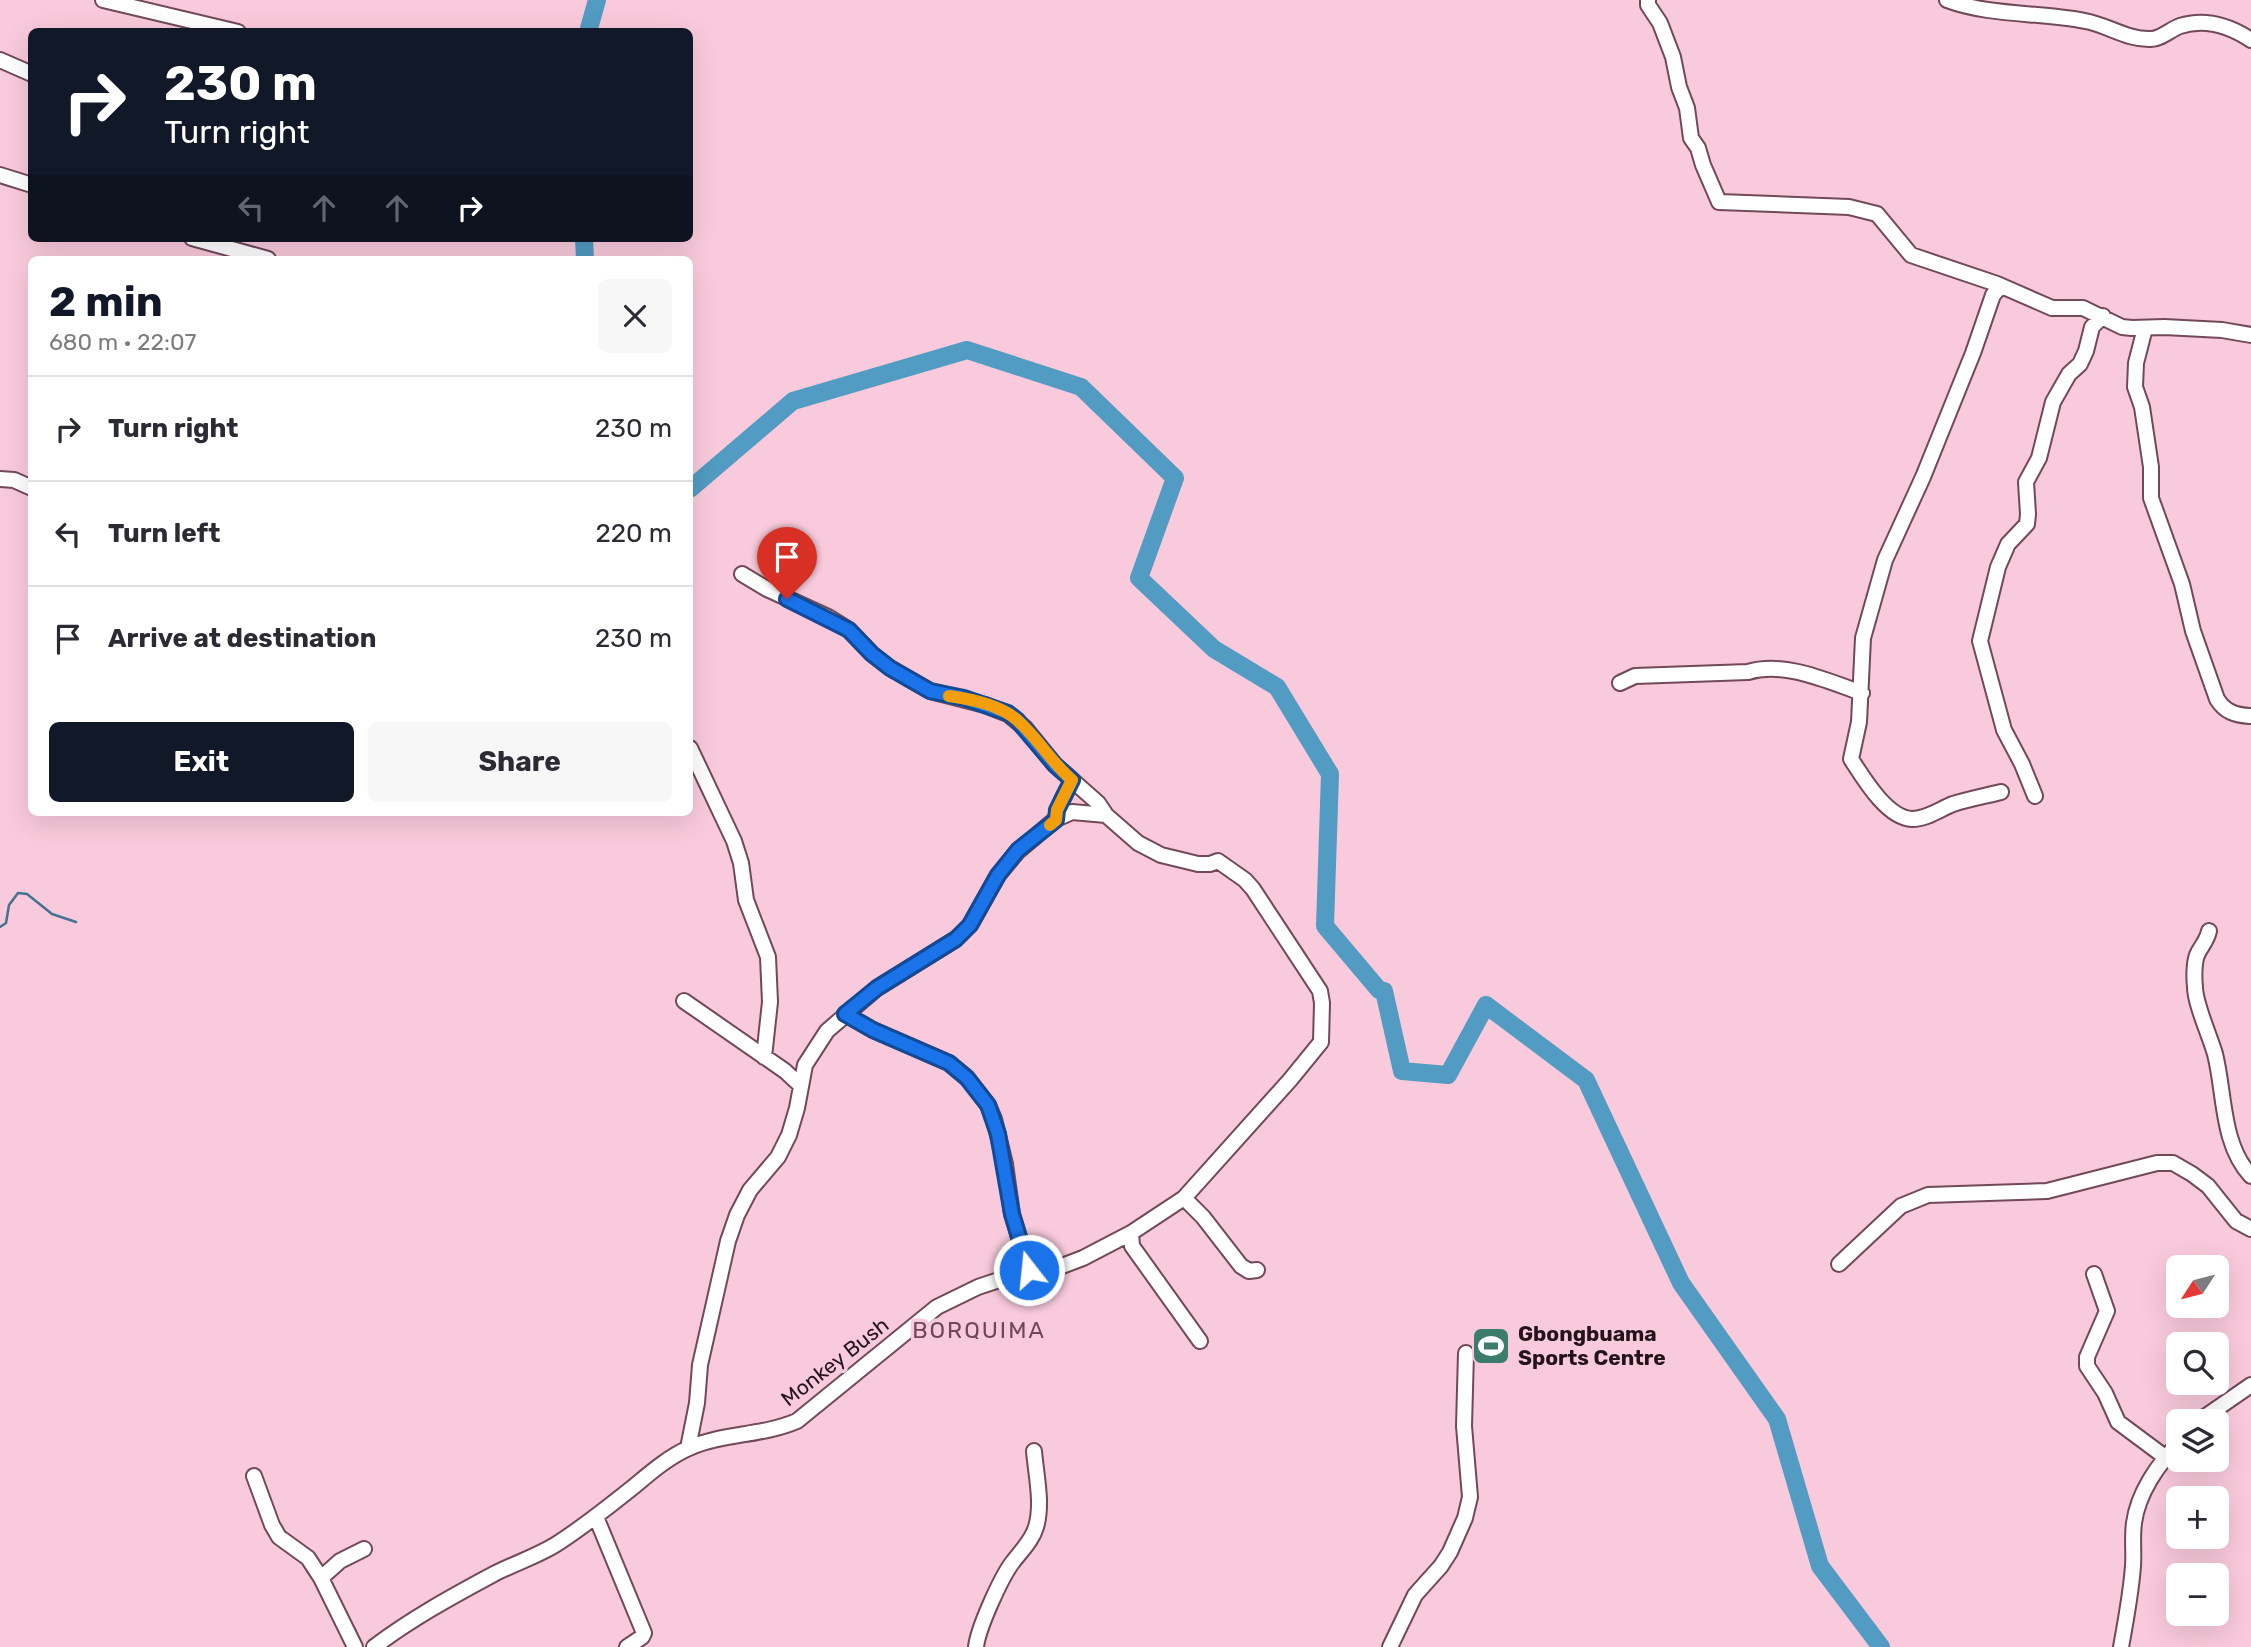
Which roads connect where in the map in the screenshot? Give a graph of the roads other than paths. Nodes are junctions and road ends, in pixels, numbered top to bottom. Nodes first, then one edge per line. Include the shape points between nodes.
1 (103, 0) edge
2 (1648, 0) edge
3 (1947, 0) edge
4 (221, 28) edge
5 (2251, 40) edge
6 (0, 60) edge
7 (28, 72) edge
8 (0, 174) edge
9 (28, 184) edge
10 (206, 242) edge
11 (257, 256) edge
12 (2001, 286) junction
13 (2103, 316) junction
14 (2145, 328) junction
15 (2251, 335) edge
16 (0, 479) edge
17 (28, 486) edge
18 (743, 574) dead end
19 (1620, 683) dead end
20 (1862, 693) junction
21 (2250, 716) edge
22 (693, 754) edge
23 (1072, 780) junction
24 (2001, 792) dead end
25 (2035, 796) dead end
26 (1106, 815) junction
27 (1056, 820) junction
28 (2209, 931) dead end
29 (684, 1001) dead end
30 (845, 1014) junction
31 (764, 1056) junction
32 (800, 1085) junction
33 (2251, 1176) edge
34 (1184, 1198) junction
35 (2251, 1229) edge
36 (1131, 1233) junction
37 (1839, 1264) dead end
38 (1029, 1270) junction
39 (1257, 1270) dead end
40 (2094, 1274) dead end
41 (1200, 1341) dead end
42 (1466, 1353) dead end
43 (2251, 1385) edge
44 (2216, 1409) edge
45 (688, 1448) junction
46 (1034, 1451) dead end
47 (2165, 1457) joint
48 (254, 1476) dead end
49 (596, 1517) junction
50 (364, 1549) dead end
51 (321, 1578) junction
52 (355, 1647) edge
53 (374, 1647) edge
54 (627, 1647) edge
55 (976, 1647) edge
56 (1390, 1647) edge
57 (2121, 1647) edge

1 - 4 street
2 - 12 street via 1672,57 1691,138 1719,202 1866,210 1884,220 1911,255
3 - 5 street via 1967,8 2084,20 2125,36 2154,39 2179,26 2206,22
6 - 7 street
8 - 9 street
10 - 11 street
12 - 13 street via 2052,308 2083,308
12 - 20 street via 1993,295 1923,477 1885,560 1863,638
13 - 14 street via 2122,327
13 - 25 street via 2092,327 2080,364 2053,402 2039,458 2026,482 2027,524 2008,544 1998,567 1980,641 2004,730
14 - 15 street
14 - 21 street via 2135,387 2151,467 2151,498 2217,699 2236,715
16 - 17 street
18 - 23 street via 849,630 890,668 930,691 1008,713
19 - 20 street via 1635,676 1762,668 1788,670
20 - 24 street via 1851,760 1894,813 1913,819
22 - 31 street via 734,841 746,900 768,957 770,1002
23 - 26 street
23 - 27 street
26 - 27 street via 1078,811
26 - 34 street, Monkey Bush via 1150,851 1198,864 1218,861 1245,880 1320,991 1321,1042
27 - 30 street via 1018,850 956,939 877,988
28 - 33 street via 2196,957 2194,990 2217,1065 2228,1132
29 - 31 street
30 - 32 street via 815,1046
30 - 38 street via 949,1063 988,1105
31 - 32 street
32 - 45 street via 789,1135 778,1157 750,1190 728,1241 700,1365
34 - 36 street, Monkey Bush
34 - 39 street via 1241,1266
35 - 37 street via 2236,1221 2192,1174 2173,1163 2157,1163 2048,1191 1928,1195 1901,1206
36 - 38 street, Monkey Bush via 1062,1266
36 - 41 street via 1132,1246
38 - 45 street, Monkey Bush via 937,1307 797,1421
40 - 47 street via 2107,1311 2087,1366 2118,1422
42 - 56 street via 1464,1426 1470,1497 1450,1552 1415,1595
43 - 44 street
45 - 49 street, Monkey Bush
46 - 55 street via 1039,1502 1036,1526 1005,1576
47 - 57 street via 2144,1492 2134,1523
48 - 51 street via 279,1537 308,1558
49 - 53 street, Monkey Bush via 529,1560 442,1601
49 - 54 street via 644,1633
50 - 51 street
51 - 52 street

